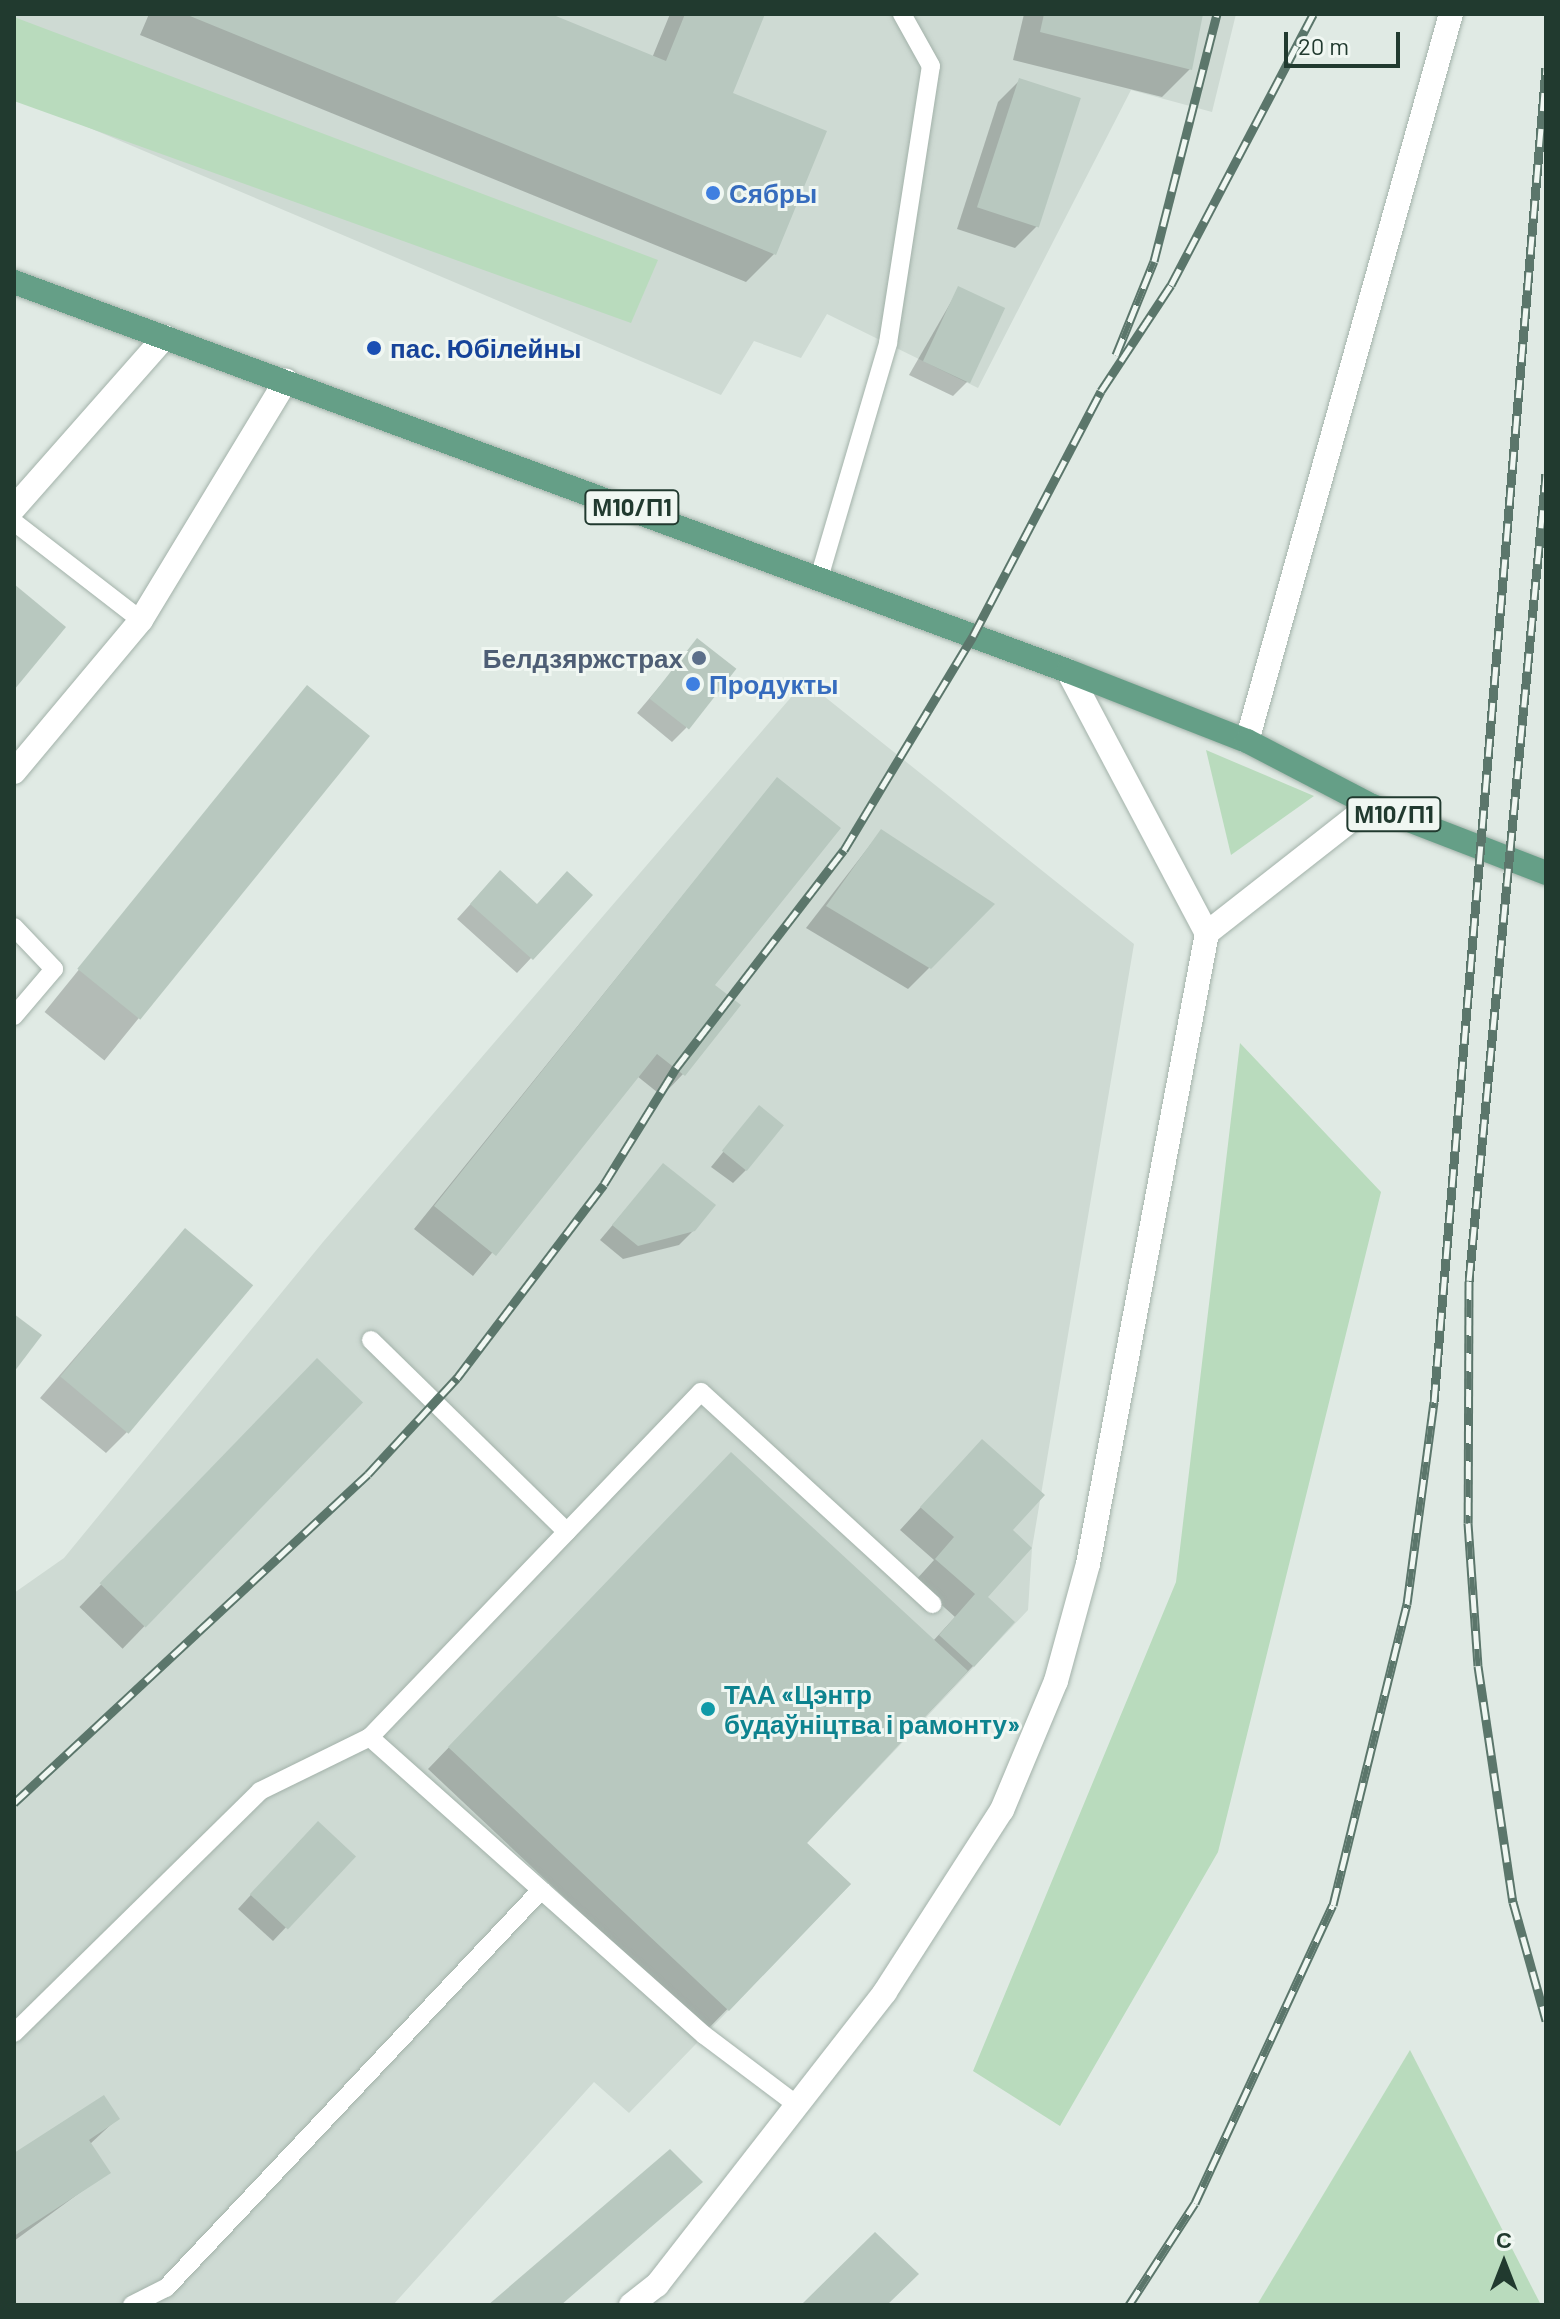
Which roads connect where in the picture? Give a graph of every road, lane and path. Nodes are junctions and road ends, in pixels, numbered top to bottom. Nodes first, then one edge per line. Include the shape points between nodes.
1 (902, 14) edge
2 (1451, 14) edge
3 (14, 282) edge
4 (165, 337) junction
5 (286, 381) junction
6 (14, 508) edge
7 (14, 522) edge
8 (819, 578) junction
9 (141, 620) junction
10 (1068, 671) junction
11 (1247, 741) junction
12 (14, 772) edge
13 (1370, 805) junction
14 (1546, 873) edge
15 (14, 927) edge
16 (1207, 933) junction
17 (14, 1016) edge
18 (371, 1340) dead end
19 (567, 1532) junction
20 (932, 1604) dead end
21 (370, 1737) junction
22 (541, 1890) junction
23 (14, 2033) edge
24 (797, 2105) junction
25 (132, 2305) edge
26 (631, 2305) edge

1 - 8 lane via 931,66 888,343
2 - 11 street
3 - 4 main road, М10/П1
4 - 5 main road, М10/П1
4 - 6 street
5 - 8 main road, М10/П1
5 - 9 street
7 - 9 lane
8 - 10 main road, М10/П1
9 - 12 street
10 - 11 main road, М10/П1
10 - 16 street
11 - 13 main road, М10/П1
13 - 14 main road, М10/П1
13 - 16 street
15 - 17 lane via 54,969
16 - 24 street via 1088,1564 1056,1681 1002,1810 885,1992
18 - 19 lane
19 - 20 lane via 701,1392
19 - 21 lane
21 - 22 lane
21 - 23 lane via 260,1791
22 - 24 lane via 704,2035
22 - 25 lane via 166,2288
24 - 26 street via 657,2285

